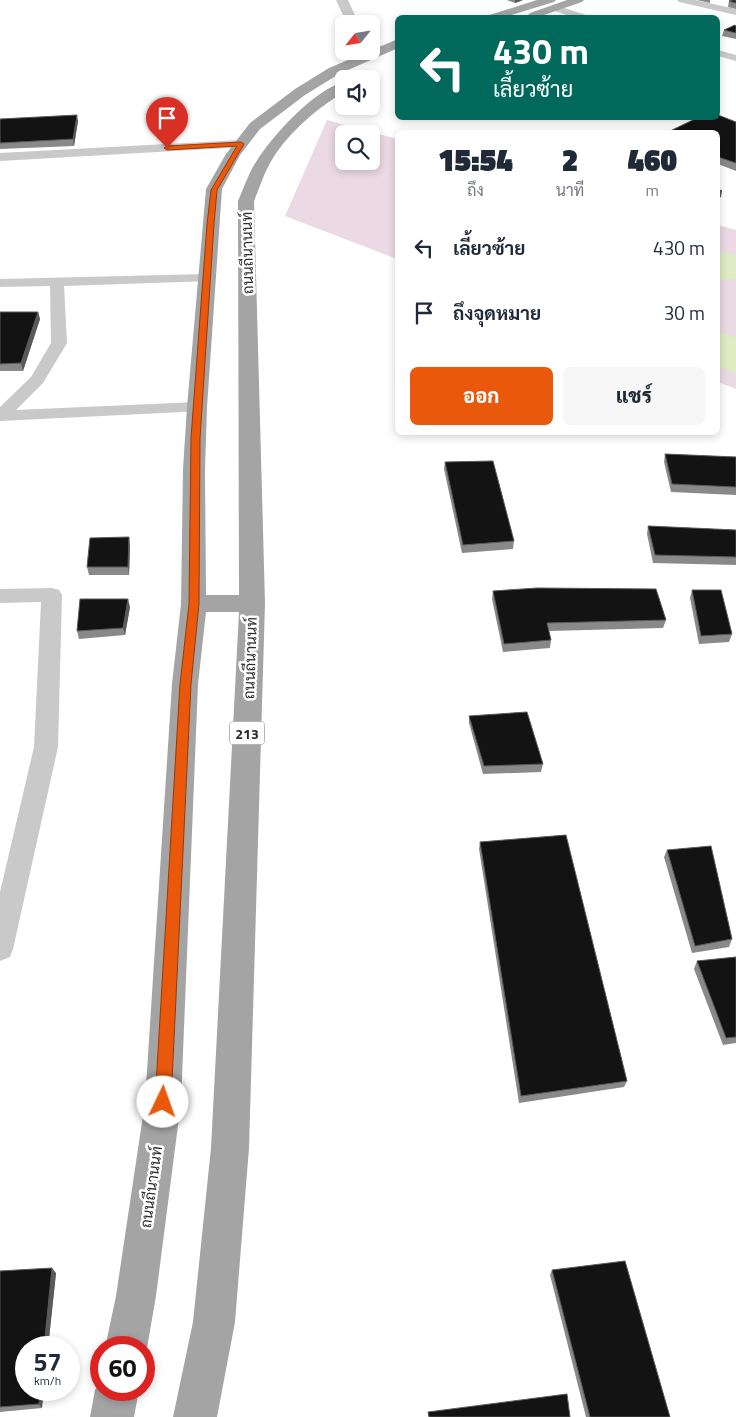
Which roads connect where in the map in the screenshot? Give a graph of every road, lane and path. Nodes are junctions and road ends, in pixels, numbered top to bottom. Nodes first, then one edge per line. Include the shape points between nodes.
1 (342, 0) edge
2 (578, 0) edge
3 (682, 0) edge
4 (550, 6) edge
5 (510, 11) junction
6 (736, 12) edge
7 (349, 15) edge
8 (496, 15) edge
9 (521, 15) edge
10 (530, 15) edge
11 (561, 15) edge
12 (577, 15) edge
13 (382, 47) edge
14 (720, 54) edge
15 (736, 58) edge
16 (335, 91) edge
17 (241, 144) junction
18 (0, 157) edge
19 (206, 278) junction
20 (57, 281) junction
21 (0, 283) edge
22 (197, 407) junction
23 (0, 416) edge
24 (0, 596) edge
25 (252, 603) junction
26 (194, 604) junction
27 (0, 949) edge
28 (128, 1336) edge
29 (115, 1401) edge
30 (112, 1417) edge
31 (195, 1417) edge

1 - 7 street
2 - 4 main road
3 - 6 street
4 - 5 main road
4 - 10 main road
4 - 11 street
4 - 12 street
5 - 8 main road
5 - 9 main road
13 - 17 main road, ถนนถีนานนท์ via 300,92 255,126
14 - 15 street
16 - 25 main road, ถนนถีนานนท์ / 213 via 291,127 265,159 246,201
17 - 18 street
17 - 19 main road, ถนนถีนานนท์ via 214,190
19 - 20 street
19 - 22 main road, ถนนถีนานนท์
20 - 21 street
20 - 23 street via 59,343 37,380
22 - 23 street
22 - 26 main road, ถนนถีนานนท์
24 - 27 street via 52,595 46,747
25 - 26 main road
25 - 31 main road, ถนนถีนานนท์ / 213 via 230,1148 214,1322
26 - 28 main road, ถนนถีนานนท์ via 186,684 163,1102
29 - 30 main road

